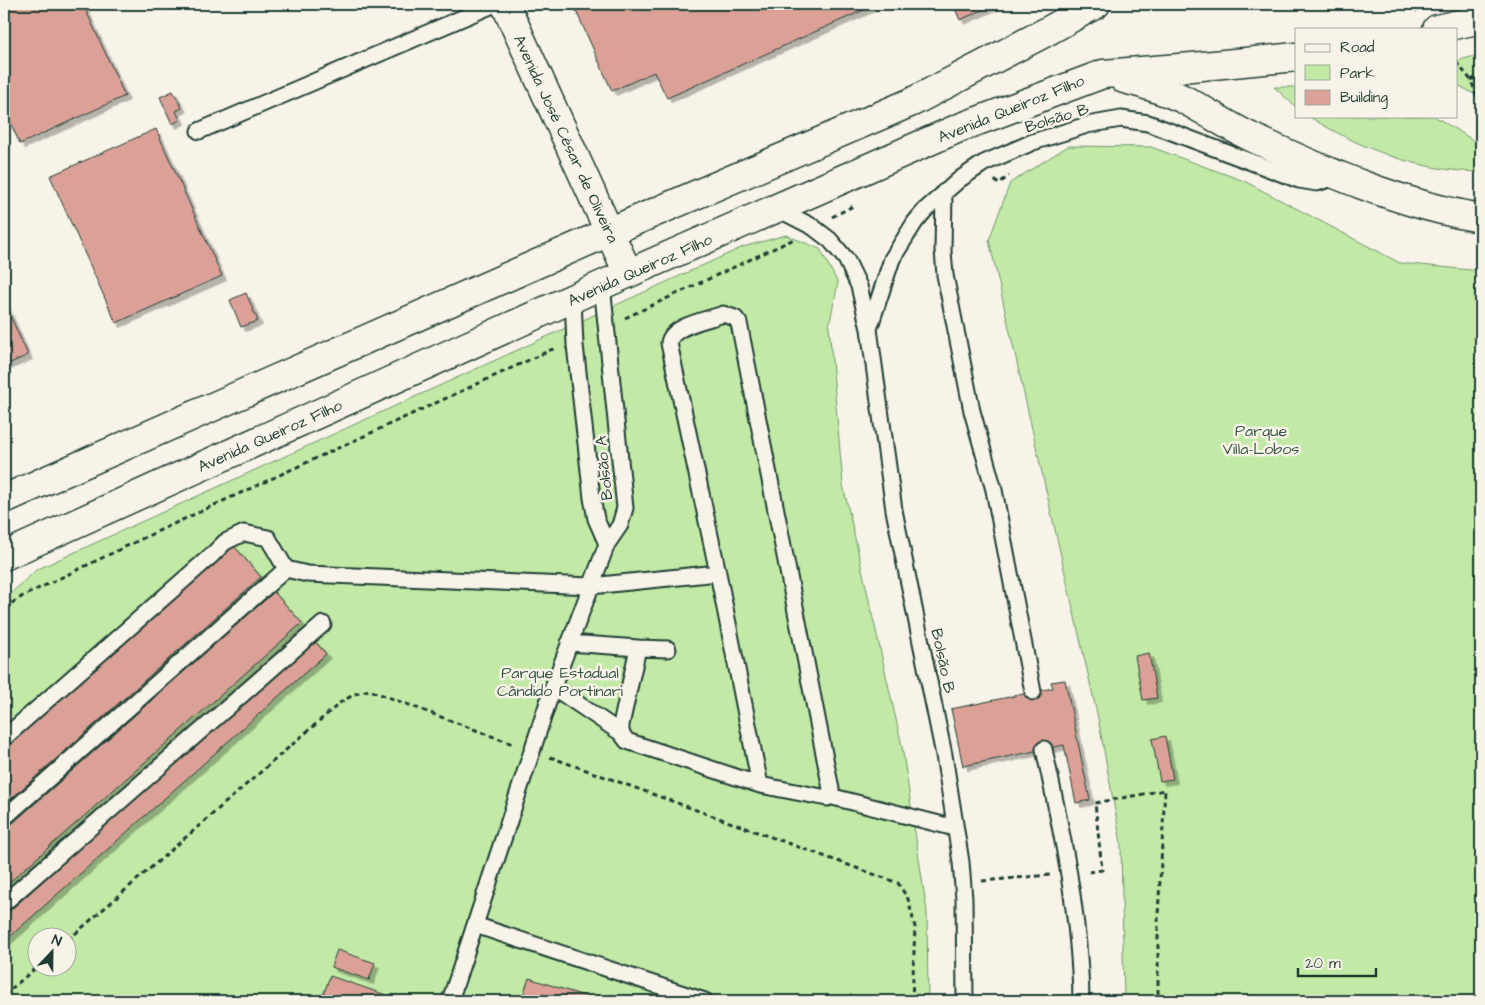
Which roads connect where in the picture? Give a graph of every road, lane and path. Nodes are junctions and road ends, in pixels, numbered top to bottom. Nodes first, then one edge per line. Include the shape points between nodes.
1 (494, 4) edge
2 (504, 4) edge
3 (1065, 4) edge
4 (1096, 4) edge
5 (1477, 17) edge
6 (1441, 28) edge
7 (1046, 32) junction
8 (1295, 57) edge
9 (1458, 64) edge
10 (1103, 74) junction
11 (1481, 75) edge
12 (1471, 80) junction
13 (1481, 109) edge
14 (199, 131) dead end
15 (1339, 176) junction
16 (944, 192) junction
17 (778, 209) junction
18 (1481, 218) edge
19 (609, 232) junction
20 (790, 241) dead end
21 (628, 273) junction
22 (602, 285) junction
23 (573, 299) junction
24 (606, 327) junction
25 (869, 329) junction
26 (575, 339) junction
27 (4, 499) edge
28 (607, 544) junction
29 (4, 556) edge
30 (286, 569) junction
31 (718, 573) junction
32 (591, 586) junction
33 (4, 608) edge
34 (323, 624) dead end
35 (569, 643) junction
36 (638, 648) junction
37 (668, 649) dead end
38 (553, 688) junction
39 (1033, 692) dead end
40 (622, 733) junction
41 (4, 738) edge
42 (1044, 749) dead end
43 (760, 785) junction
44 (829, 796) junction
45 (4, 818) edge
46 (955, 828) junction
47 (1069, 874) junction
48 (962, 882) junction
49 (4, 903) edge
50 (475, 925) junction
51 (28, 975) edge
52 (4, 995) edge
53 (450, 1001) edge
54 (705, 1001) edge
55 (965, 1001) edge
56 (1081, 1001) edge
57 (1158, 1001) edge

1 - 14 lane
2 - 19 main road, Avenida José César de Oliveira
3 - 7 main road
4 - 7 main road
5 - 6 main road
7 - 19 main road via 912,102
8 - 10 main road, Avenida Queiroz Filho
9 - 12 path
10 - 15 main road via 1149,85 1182,99 1250,136
10 - 17 main road, Avenida Queiroz Filho via 960,128
11 - 12 path
12 - 13 path
15 - 16 lane, Bolsão B via 1317,183 1299,180 1148,123 1121,119 1087,125 1034,142 984,163
15 - 18 main road via 1420,204
16 - 25 lane, Bolsão B via 926,209 892,259
16 - 39 lane via 945,275 972,411 994,490
17 - 21 main road, Avenida Queiroz Filho
17 - 25 lane, Bolsão B via 813,227 830,240 846,259 859,286
19 - 21 main road, Avenida José César de Oliveira
19 - 27 main road
20 - 24 path
21 - 22 main road, Avenida Queiroz Filho
22 - 23 main road, Avenida Queiroz Filho
22 - 24 lane, Bolsão A
23 - 26 lane, Bolsão A
23 - 29 main road, Avenida Queiroz Filho
24 - 28 lane, Bolsão A via 625,508 620,525
25 - 46 lane, Bolsão B via 894,510 944,755
26 - 28 lane, Bolsão A via 592,498 596,519
26 - 33 path via 156,532
28 - 32 lane
30 - 32 lane via 307,574
30 - 41 lane via 268,538 244,533 225,542
30 - 45 lane
31 - 32 lane
31 - 43 lane
31 - 44 lane via 669,343 671,336 680,329 723,314 739,323 831,789
32 - 35 lane
34 - 49 lane
35 - 36 lane
35 - 38 lane
36 - 37 lane
36 - 40 lane
38 - 40 lane
38 - 50 lane
40 - 43 lane via 627,741
42 - 47 lane
43 - 44 lane
44 - 46 lane
46 - 48 lane, Bolsão B
47 - 48 path
47 - 56 lane
47 - 57 path via 1102,870 1095,803 1165,790 1158,916
48 - 55 lane, Bolsão B
50 - 53 lane
50 - 54 lane
51 - 52 path

